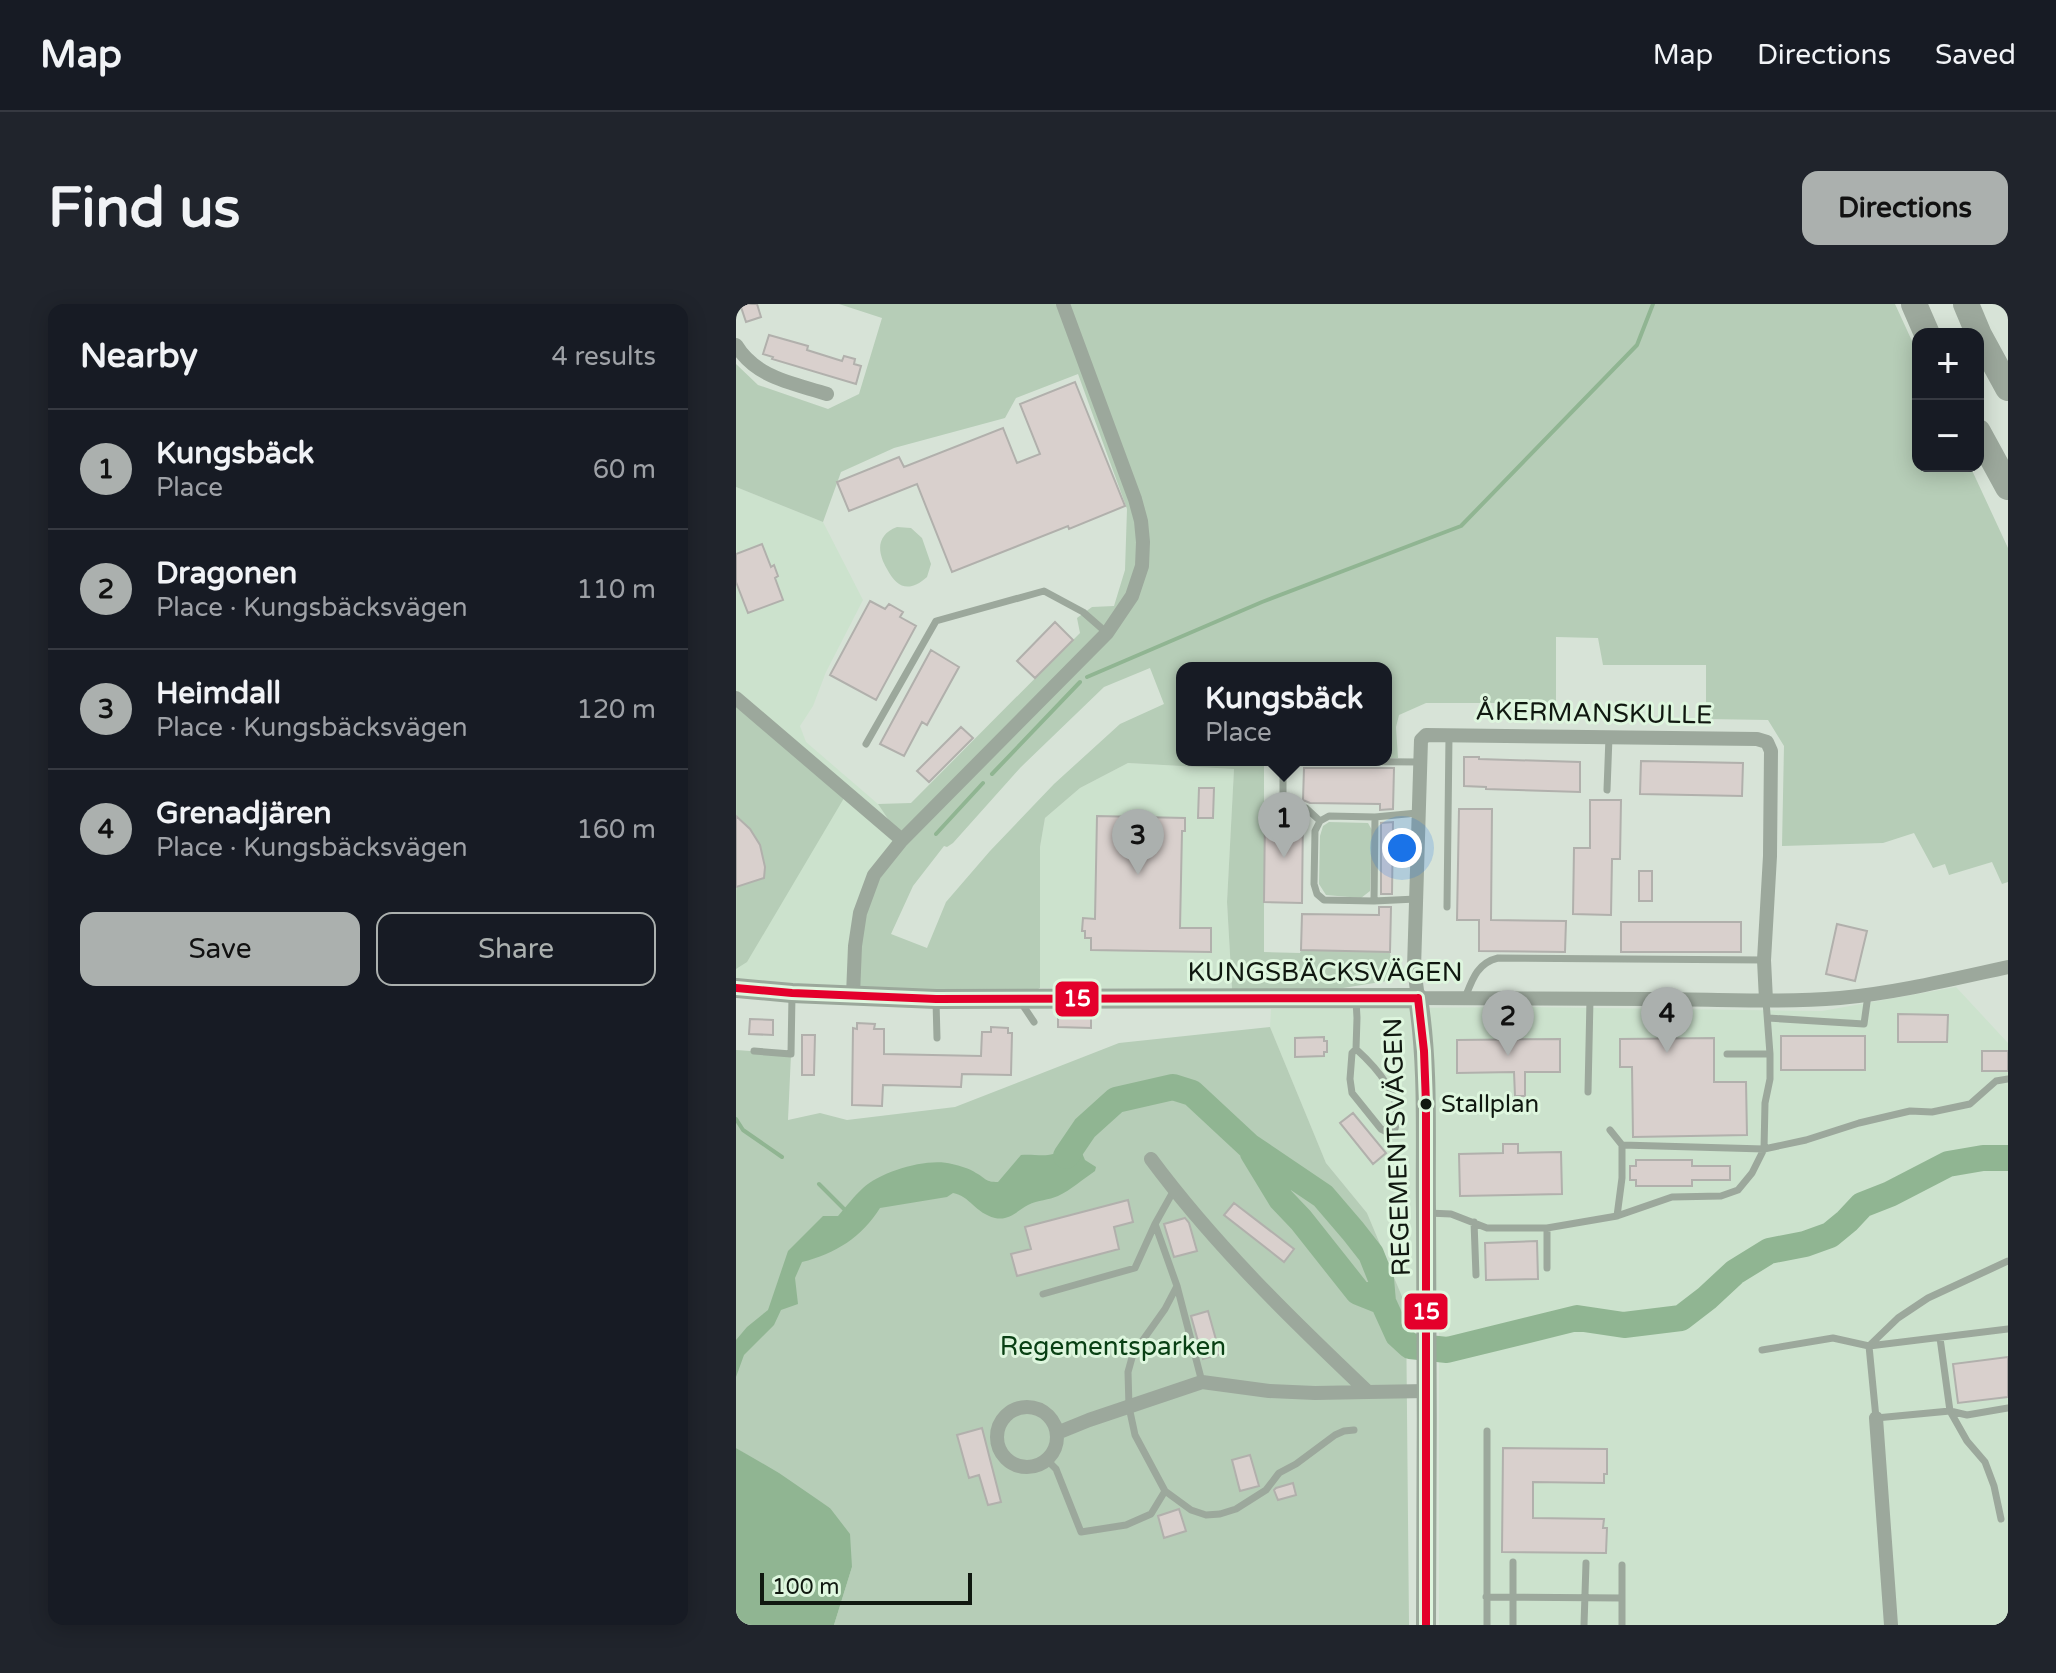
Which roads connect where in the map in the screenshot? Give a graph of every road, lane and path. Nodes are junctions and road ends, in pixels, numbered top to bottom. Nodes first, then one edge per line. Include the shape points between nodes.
1 (1063, 304) edge
2 (1914, 304) edge
3 (1966, 304) edge
4 (1924, 328) edge
5 (736, 345) edge
6 (2008, 388) edge
7 (827, 394) dead end
8 (1984, 443) edge
9 (2008, 487) edge
10 (1107, 633) junction
11 (736, 698) edge
12 (1449, 736) junction
13 (1609, 737) junction
14 (866, 744) dead end
15 (1392, 762) edge
16 (1419, 762) junction
17 (1283, 766) edge
18 (1607, 790) dead end
19 (1417, 813) junction
20 (1375, 817) junction
21 (1320, 821) junction
22 (902, 840) junction
23 (1416, 899) junction
24 (1374, 901) junction
25 (1447, 907) dead end
26 (1764, 960) junction
27 (2008, 967) edge
28 (736, 988) edge
29 (792, 993) junction
30 (853, 995) junction
31 (1868, 995) junction
32 (1355, 998) junction
33 (1418, 998) junction
34 (1465, 998) junction
35 (936, 999) junction
36 (1019, 999) junction
37 (1590, 999) junction
38 (1766, 1000) junction
39 (1768, 1018) junction
40 (1034, 1022) dead end
41 (937, 1038) dead end
42 (1356, 1049) junction
43 (754, 1051) dead end
44 (1727, 1054) dead end
45 (1770, 1054) junction
46 (2008, 1079) edge
47 (1588, 1092) dead end
48 (1610, 1130) dead end
49 (1622, 1145) junction
50 (1764, 1149) junction
51 (1151, 1159) dead end
52 (1174, 1190) junction
53 (1426, 1213) junction
54 (1617, 1216) junction
55 (1474, 1222) junction
56 (1155, 1224) junction
57 (1547, 1228) junction
58 (2008, 1261) edge
59 (1547, 1268) dead end
60 (1476, 1275) dead end
61 (1177, 1286) junction
62 (1043, 1294) dead end
63 (2008, 1329) edge
64 (1940, 1338) junction
65 (1869, 1346) junction
66 (1762, 1350) dead end
67 (1202, 1382) junction
68 (1427, 1391) junction
69 (1368, 1392) junction
70 (1129, 1407) junction
71 (2008, 1408) edge
72 (1950, 1411) junction
73 (1876, 1418) junction
74 (1354, 1430) dead end
75 (1487, 1431) dead end
76 (1057, 1433) junction
77 (1047, 1460) junction
78 (1165, 1491) junction
79 (2001, 1519) dead end
80 (1513, 1562) dead end
81 (1586, 1563) dead end
82 (1622, 1565) dead end
83 (1486, 1597) junction
84 (1513, 1597) junction
85 (1585, 1598) junction
86 (1622, 1598) junction
87 (1426, 1625) edge
88 (1487, 1625) edge
89 (1513, 1625) edge
90 (1584, 1625) edge
91 (1622, 1625) edge
92 (1891, 1625) edge

1 - 10 street via 1141,521 1142,566 1132,596
2 - 4 highway
3 - 6 highway
5 - 7 street via 763,373
8 - 9 highway
10 - 14 lane via 1083,612 1044,591 936,621
10 - 22 street
11 - 22 street
12 - 13 street, ÅKERMANSKULLE
12 - 16 street, ÅKERMANSKULLE via 1426,735
12 - 25 lane
13 - 18 lane
13 - 26 street, ÅKERMANSKULLE via 1767,742 1771,751
15 - 16 lane
16 - 19 street
17 - 21 lane via 1283,801 1306,808
19 - 20 lane
19 - 23 street
20 - 21 lane via 1329,816
20 - 24 lane
21 - 24 lane via 1315,831 1317,894 1324,900
22 - 30 street via 874,875 860,913
23 - 24 lane
23 - 33 street
26 - 34 lane via 1498,958 1479,967
26 - 38 street, ÅKERMANSKULLE
27 - 31 street, KUNGSBÄCKSVÄGEN
28 - 29 street, KUNGSBÄCKSVÄGEN
29 - 30 street, KUNGSBÄCKSVÄGEN
29 - 43 lane via 791,1054
30 - 35 street, KUNGSBÄCKSVÄGEN
31 - 38 street, KUNGSBÄCKSVÄGEN
31 - 39 lane via 1864,1024
32 - 33 street, KUNGSBÄCKSVÄGEN
32 - 36 street, KUNGSBÄCKSVÄGEN
32 - 42 lane
33 - 34 street, KUNGSBÄCKSVÄGEN
33 - 53 street, REGEMENTSVÄGEN
34 - 37 street, KUNGSBÄCKSVÄGEN
35 - 36 street, KUNGSBÄCKSVÄGEN
35 - 41 lane
36 - 40 lane
37 - 38 street, KUNGSBÄCKSVÄGEN
37 - 47 lane
38 - 39 lane
39 - 45 lane
42 - 42 lane via 1352,1093 1381,1129 1395,1129 1396,1103 1382,1077
44 - 45 lane
45 - 50 lane
46 - 50 lane via 1996,1081 1970,1104 1910,1111
48 - 49 lane
49 - 50 lane
49 - 54 lane
50 - 54 lane via 1738,1190 1721,1196 1672,1197
51 - 52 street
52 - 56 lane
52 - 69 street
53 - 55 lane
53 - 68 street, REGEMENTSVÄGEN
54 - 57 lane
55 - 57 lane via 1487,1228
55 - 60 lane
56 - 61 lane
56 - 62 lane via 1135,1268
57 - 59 lane
58 - 65 lane via 1928,1298
61 - 67 lane
61 - 70 lane via 1133,1354
63 - 64 lane
64 - 65 lane
64 - 72 lane
65 - 66 lane via 1833,1338
65 - 73 lane
67 - 69 street via 1269,1391
67 - 70 street
68 - 69 street
68 - 87 street, REGEMENTSVÄGEN
70 - 76 street
70 - 78 lane via 1135,1435
71 - 72 lane via 1967,1415
72 - 73 lane
72 - 79 lane via 1985,1462
73 - 92 street
74 - 78 lane via 1335,1435 1236,1509 1206,1515
75 - 83 lane
76 - 77 street
76 - 77 street via 1050,1416 1025,1406 1000,1421 996,1439 1003,1457 1029,1467
77 - 78 lane via 1056,1469 1081,1532 1126,1525 1151,1514
80 - 84 lane
81 - 85 lane
82 - 86 lane
83 - 84 lane
83 - 88 lane
84 - 85 lane
84 - 89 lane
85 - 86 lane
85 - 90 lane
86 - 91 lane

